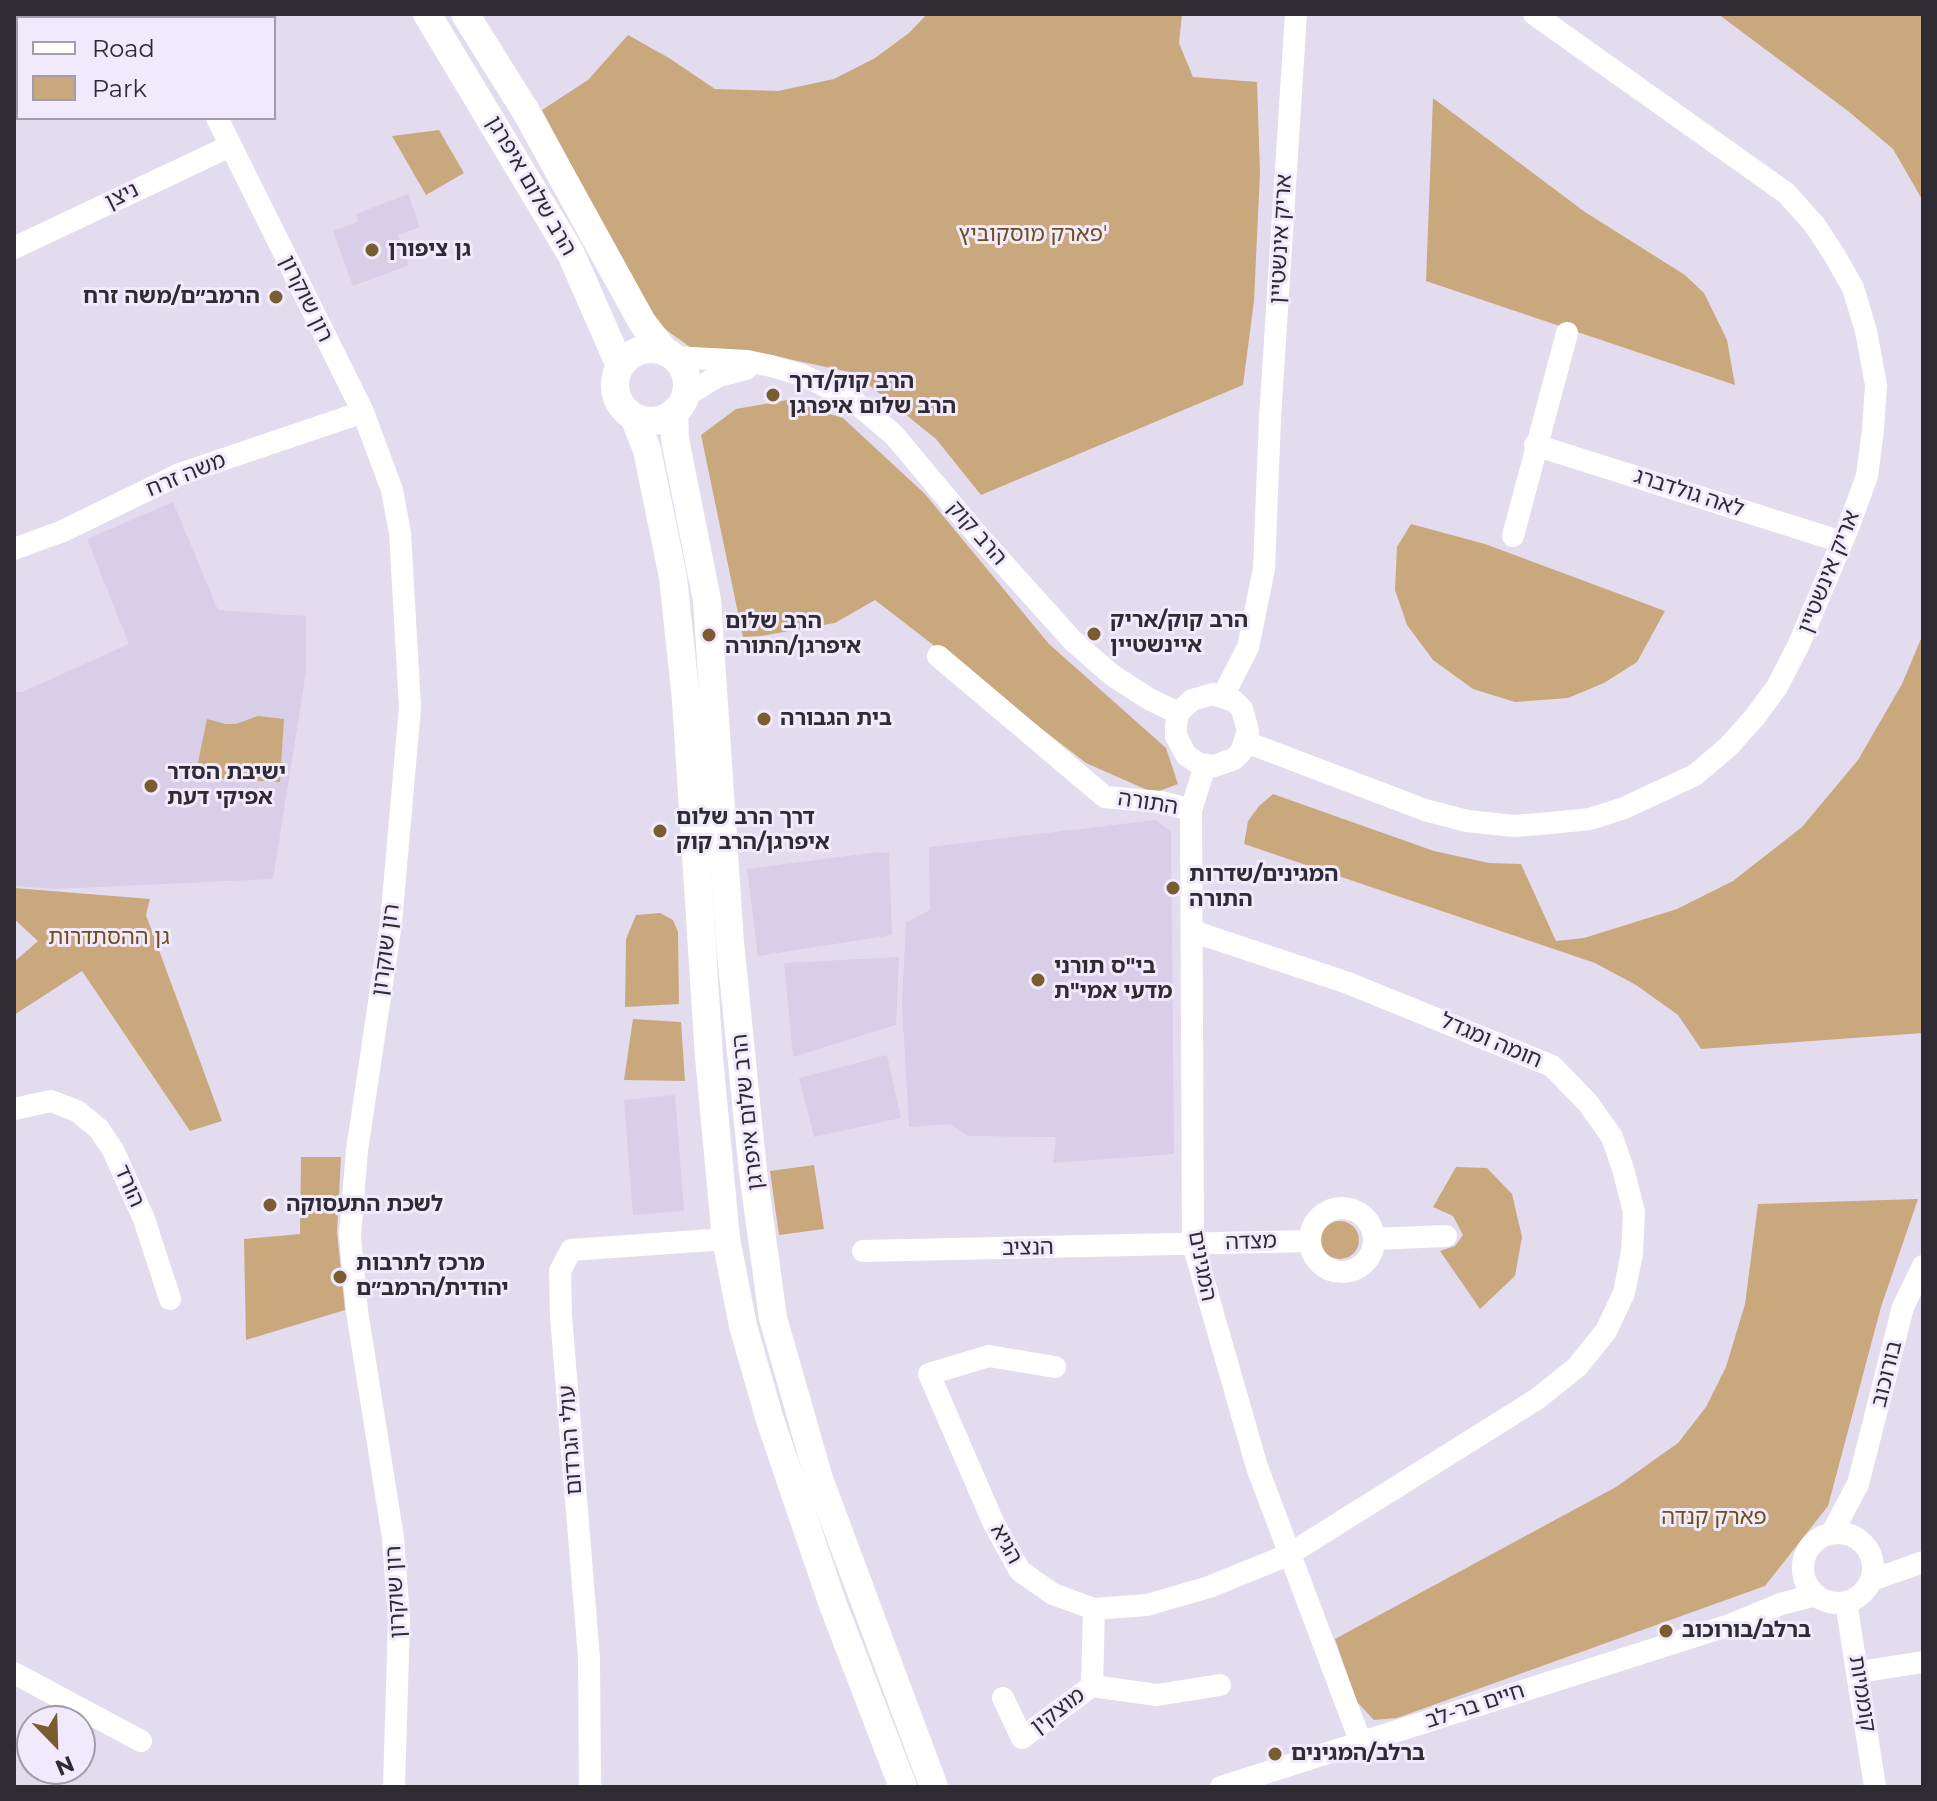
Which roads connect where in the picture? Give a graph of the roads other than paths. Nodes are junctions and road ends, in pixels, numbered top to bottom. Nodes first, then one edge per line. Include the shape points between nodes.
1 (427, 14) edge
2 (465, 14) edge
3 (1296, 14) edge
4 (1534, 14) edge
5 (218, 120) edge
6 (230, 146) junction
7 (14, 248) edge
8 (1567, 333) dead end
9 (670, 354) junction
10 (620, 366) junction
11 (771, 366) junction
12 (680, 403) junction
13 (363, 412) junction
14 (634, 417) junction
15 (1535, 445) junction
16 (1513, 536) dead end
17 (1842, 542) junction
18 (14, 549) edge
19 (938, 656) dead end
20 (1223, 696) junction
21 (1178, 713) junction
22 (1246, 742) junction
23 (1205, 766) junction
24 (1191, 810) junction
25 (1192, 931) junction
26 (14, 1109) edge
27 (1446, 1236) dead end
28 (726, 1239) junction
29 (1374, 1239) junction
30 (1309, 1241) junction
31 (1193, 1244) junction
32 (863, 1251) dead end
33 (1923, 1266) edge
34 (170, 1299) dead end
35 (1055, 1367) dead end
36 (1858, 1484) junction
37 (1832, 1533) junction
38 (1865, 1546) junction
39 (1288, 1555) junction
40 (1923, 1560) edge
41 (1803, 1563) junction
42 (1872, 1580) junction
43 (1816, 1595) junction
44 (1846, 1602) junction
45 (1094, 1609) junction
46 (1730, 1625) junction
47 (1923, 1662) edge
48 (1859, 1672) junction
49 (14, 1673) edge
50 (1220, 1685) dead end
51 (1092, 1686) junction
52 (1003, 1698) dead end
53 (141, 1741) dead end
54 (1361, 1743) junction
55 (394, 1787) edge
56 (590, 1787) edge
57 (903, 1787) edge
58 (934, 1787) edge
59 (1221, 1787) edge
60 (1875, 1787) edge

1 - 10 main road, הרב שלום איפרגן via 571,254
2 - 9 main road, הרב שלום איפרגן via 525,110 642,322
3 - 20 street, אריק אינשטיין via 1264,569 1248,647
4 - 17 street, אריק אינשטיין via 1786,193 1835,256 1853,288 1876,385 1867,476
5 - 6 street, רון שוקרון
6 - 7 street, ניצן
6 - 13 street, רון שוקרון
8 - 15 street
9 - 10 main road via 643,350
9 - 11 street, הרב קוק
9 - 12 main road via 684,370
10 - 14 main road via 616,394
11 - 12 street, הרב קוק via 729,372 704,383
11 - 21 street, הרב קוק via 850,398 878,419 1073,641 1112,675
12 - 14 main road via 669,417
12 - 58 main road, הרב שלום איפרגן via 676,447 707,600 730,943 773,1318 819,1479
13 - 18 street, משה זרח via 180,474
13 - 55 street, רון שוקרון via 392,490 400,533 410,707 391,923 357,1150 350,1236 393,1538 399,1620
14 - 28 main road, הרב שלום איפרגן via 647,450 673,577
15 - 16 street
15 - 17 street, לאה גולדברג
17 - 22 street, אריק אינשטיין via 1799,644 1754,718 1695,775 1624,808 1551,823 1467,821
19 - 24 street, התורה via 1105,797
20 - 21 street via 1202,696
20 - 22 street via 1242,709
21 - 23 street via 1180,746
22 - 23 street via 1234,759
23 - 24 street, המגינים
24 - 25 street, המגינים
25 - 31 street, המגינים
25 - 39 street, חומה ומגדל via 1348,983 1552,1066 1612,1137 1634,1212 1624,1293 1606,1331 1577,1367 1537,1399
26 - 34 street, הורד via 51,1101 77,1111 99,1129 153,1244
27 - 29 street
28 - 56 street, עולי הגרדום via 571,1250 560,1271 589,1658
28 - 57 main road, הרב שלום איפרגן via 743,1326 770,1420
29 - 30 street via 1360,1213 1341,1208 1322,1214
29 - 30 street via 1369,1258 1342,1273 1315,1260
30 - 31 street, מצדה
31 - 32 street, הנציב
31 - 39 street, המגינים via 1227,1372
33 - 36 street, בורוכוב via 1903,1307
35 - 45 street, הגיא via 989,1356 929,1374 1020,1571 1053,1594
36 - 37 street, בורוכוב
36 - 38 street, בורוכוב
37 - 38 street via 1844,1533
37 - 41 street via 1812,1545
38 - 40 street
38 - 42 street via 1873,1564
39 - 45 street, הגיא via 1147,1605
39 - 54 street, המגינים
40 - 42 street
41 - 43 street
41 - 46 street, חיים בר-לב via 1775,1595
42 - 44 street via 1861,1595
43 - 44 street
43 - 46 street, חיים בר-לב
44 - 48 street, קוממיות
45 - 51 street, מוצקין
46 - 54 street, חיים בר-לב
47 - 48 street
48 - 60 street, קוממיות
49 - 53 street
50 - 51 street, מוצקין via 1157,1695
51 - 52 street, מוצקין via 1022,1738
54 - 59 street, חיים בר-לב

